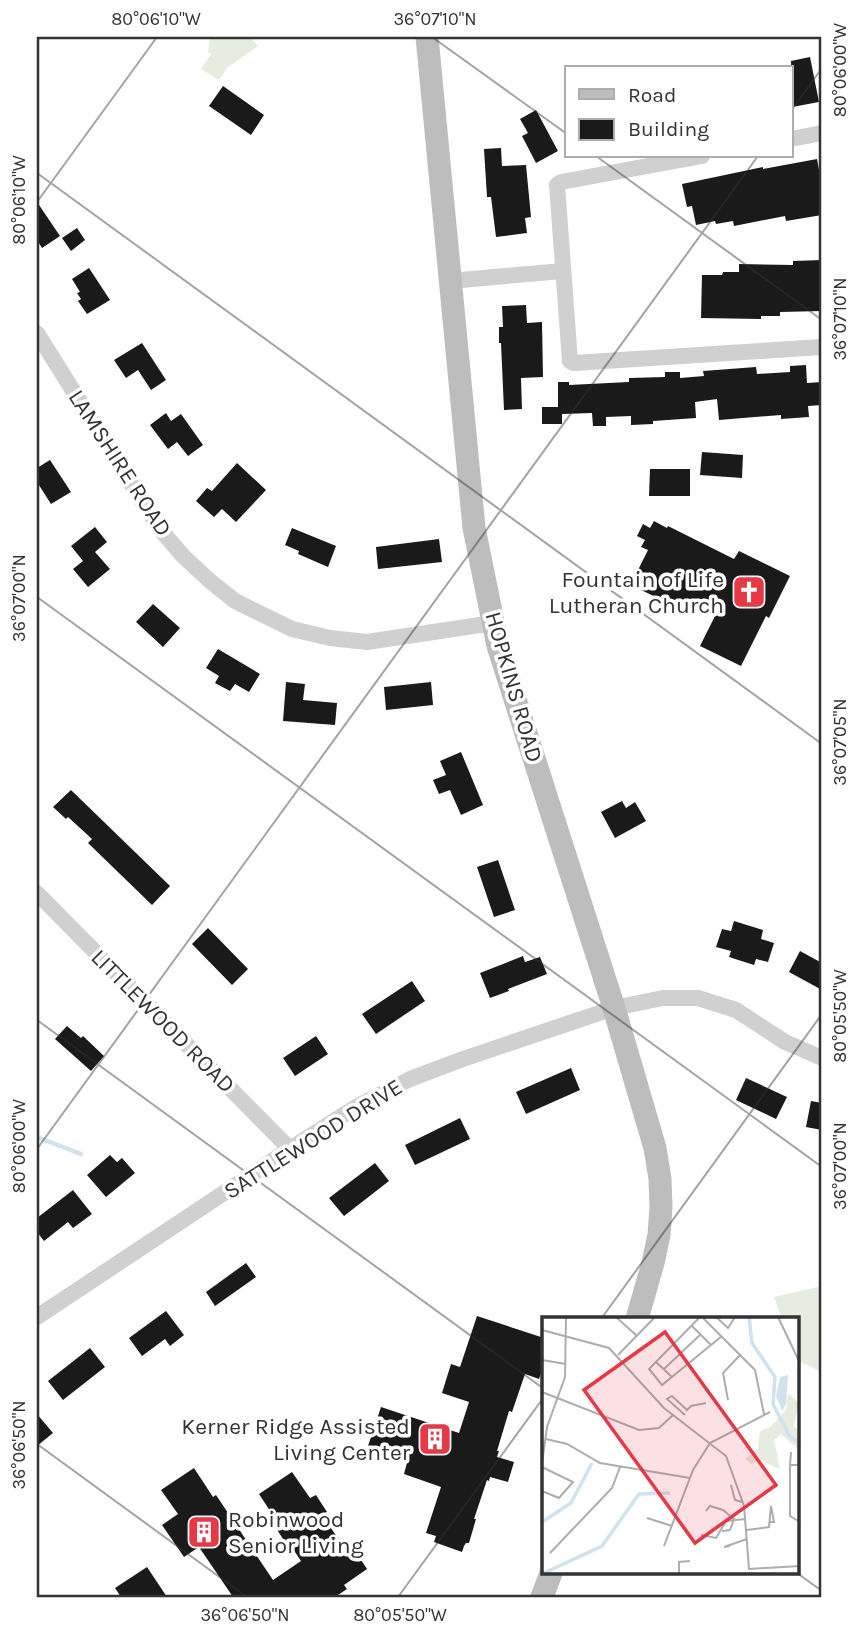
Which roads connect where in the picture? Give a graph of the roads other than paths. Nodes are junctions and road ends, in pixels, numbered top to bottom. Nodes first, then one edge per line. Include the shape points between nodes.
1 (427, 37) edge
2 (822, 133) edge
3 (792, 139) edge
4 (691, 158) edge
5 (563, 271) junction
6 (449, 281) junction
7 (37, 333) edge
8 (822, 347) edge
9 (493, 624) junction
10 (37, 893) edge
11 (614, 1008) junction
12 (822, 1058) edge
13 (290, 1149) junction
14 (37, 1317) edge
15 (638, 1317) edge
16 (551, 1574) edge
17 (542, 1597) edge

1 - 6 main road, HOPKINS ROAD
2 - 3 street
4 - 5 street via 557,185
5 - 6 street
5 - 8 street via 570,361 574,363
6 - 9 main road, HOPKINS ROAD via 474,528
7 - 9 street, LAMSHIRE ROAD via 159,528 183,556 235,601 292,629 367,642
9 - 11 main road, HOPKINS ROAD
10 - 13 street, LITTLEWOOD ROAD
11 - 12 street, SATTLEWOOD DRIVE via 663,998 698,998 736,1010 785,1042
11 - 13 street, SATTLEWOOD DRIVE via 410,1079
11 - 15 main road, HOPKINS ROAD via 656,1148 660,1179 659,1235
13 - 14 street, SATTLEWOOD DRIVE
16 - 17 main road

